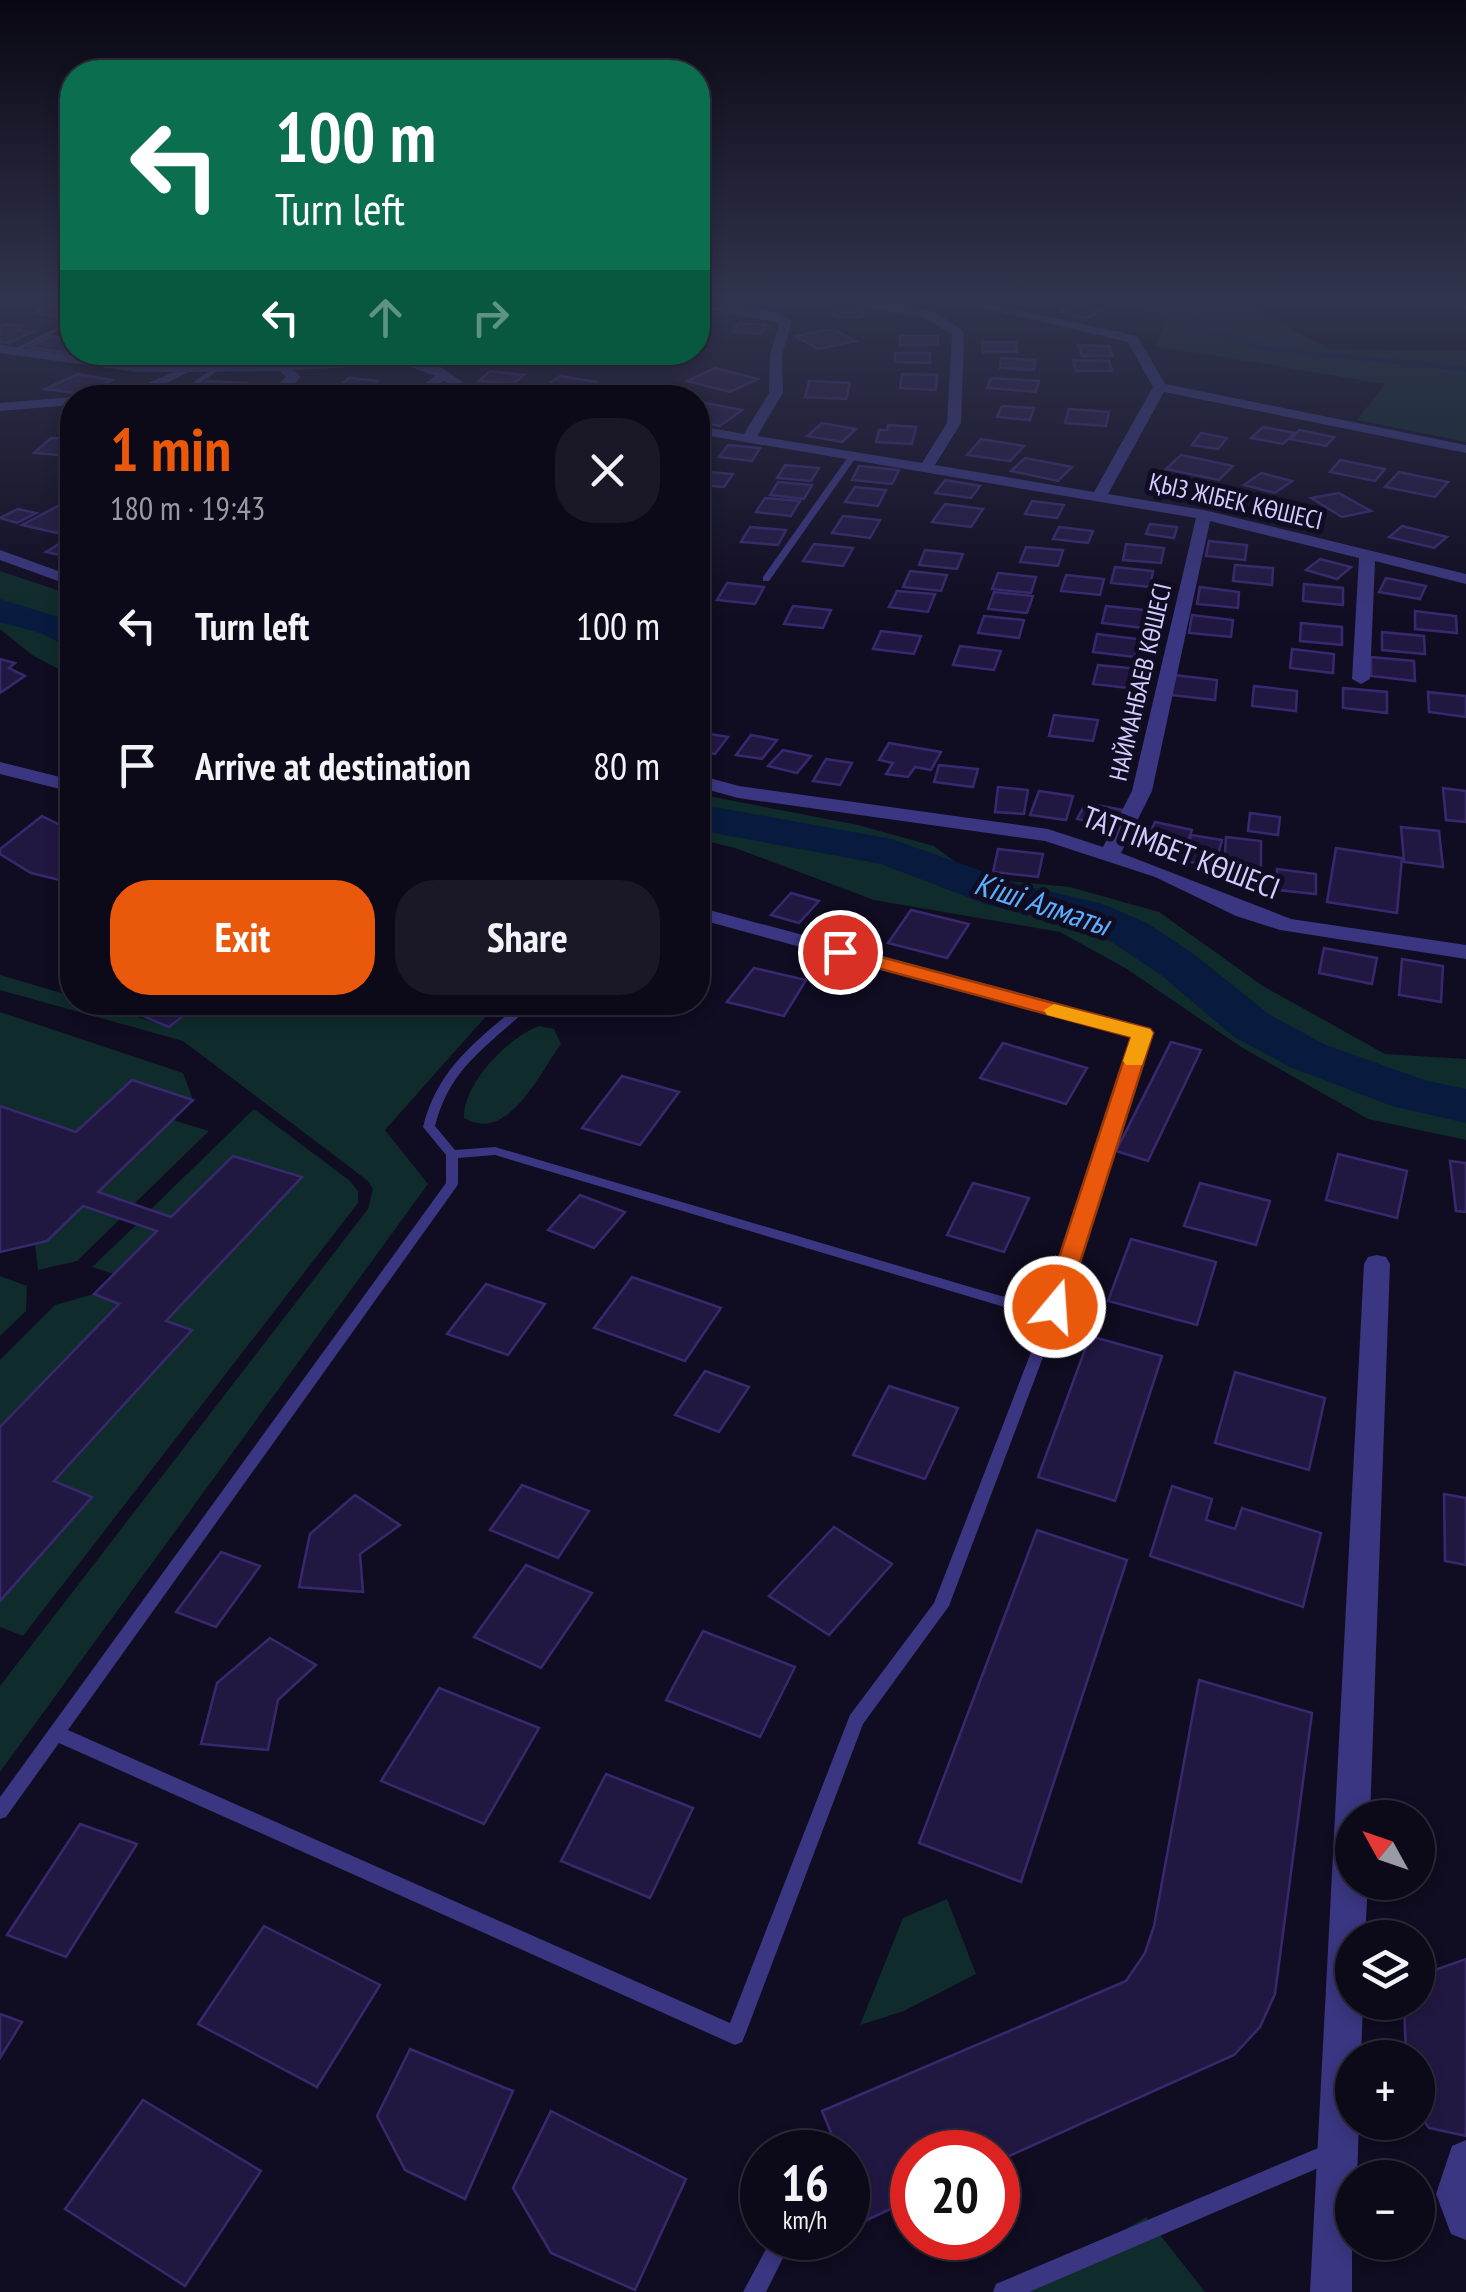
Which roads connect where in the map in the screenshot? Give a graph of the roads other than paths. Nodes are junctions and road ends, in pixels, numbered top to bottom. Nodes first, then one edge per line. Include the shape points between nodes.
1 (768, 407) edge
2 (957, 407) edge
3 (1149, 407) edge
4 (1259, 407) edge
5 (710, 433) edge
6 (748, 439) junction
7 (1466, 449) edge
8 (853, 456) junction
9 (926, 468) junction
10 (1100, 495) junction
11 (1204, 515) junction
12 (1367, 554) junction
13 (0, 555) edge
14 (60, 577) edge
15 (766, 580) dead end
16 (1466, 580) edge
17 (1361, 679) dead end
18 (0, 768) edge
19 (60, 783) edge
20 (710, 784) edge
21 (1110, 854) junction
22 (710, 916) edge
23 (1466, 952) edge
24 (514, 1015) edge
25 (1143, 1033) joint
26 (452, 1154) junction
27 (1377, 1264) dead end
28 (1055, 1307) junction
29 (56, 1733) junction
30 (0, 1811) edge
31 (1336, 2150) junction
32 (1466, 2160) edge
33 (1466, 2219) edge
34 (771, 2260) edge
35 (754, 2292) edge
36 (1004, 2292) edge
37 (1330, 2292) edge

1 - 6 street
2 - 9 street
3 - 10 street
4 - 7 street
5 - 6 street, ҚЫЗ ЖІБЕК КӨШЕСІ
6 - 8 street, ҚЫЗ ЖІБЕК КӨШЕСІ
8 - 9 street, ҚЫЗ ЖІБЕК КӨШЕСІ
8 - 15 lane
9 - 10 street, ҚЫЗ ЖІБЕК КӨШЕСІ
10 - 11 street, ҚЫЗ ЖІБЕК КӨШЕСІ
11 - 12 street, ҚЫЗ ЖІБЕК КӨШЕСІ
11 - 21 street, НАЙМАНБАЕВ КӨШЕСІ via 1142,792
12 - 16 street, ҚЫЗ ЖІБЕК КӨШЕСІ
12 - 17 street
13 - 14 street
18 - 19 street
20 - 21 street, ТАТТІМБЕТ КӨШЕСІ via 1048,835
21 - 23 street, ТАТТІМБЕТ КӨШЕСІ via 1288,925
22 - 25 street
24 - 26 lane via 449,1072 431,1111 429,1127
25 - 28 lane
26 - 28 lane via 496,1151 1001,1301
26 - 29 lane via 452,1184
27 - 31 street
28 - 29 lane via 941,1606 856,1720 735,2035
29 - 30 lane
31 - 36 lane
31 - 37 street
32 - 33 street via 1457,2194
34 - 35 lane

